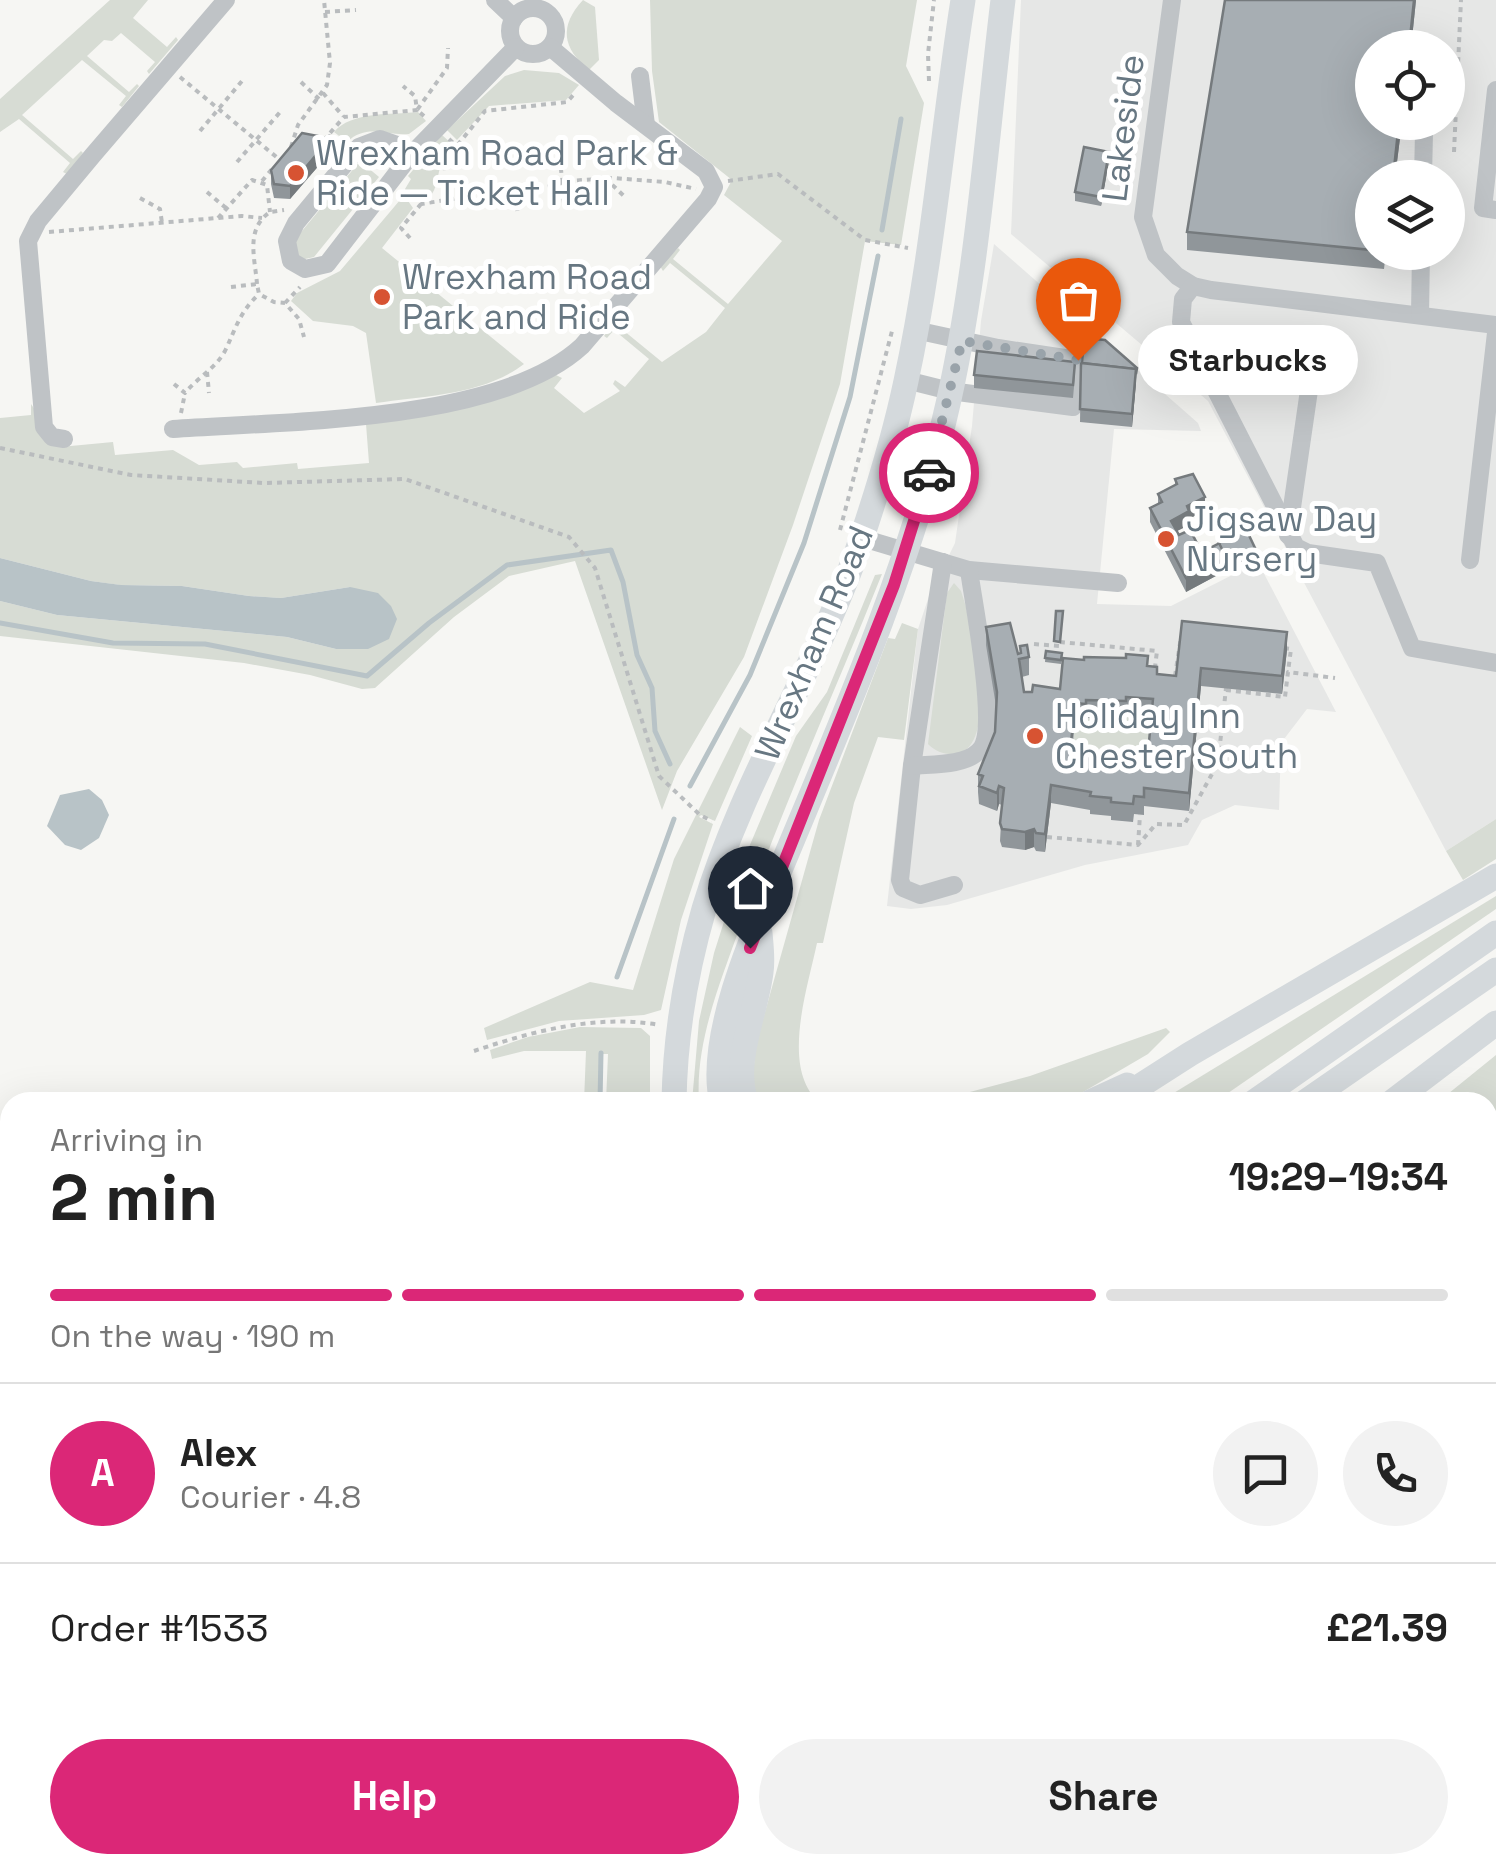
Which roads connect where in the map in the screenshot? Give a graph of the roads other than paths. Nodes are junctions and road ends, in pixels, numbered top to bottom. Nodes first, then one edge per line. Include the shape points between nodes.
1 (226, 0) edge
2 (494, 0) edge
3 (963, 0) edge
4 (1003, 0) edge
5 (1172, 0) edge
6 (514, 18) junction
7 (516, 47) junction
8 (550, 47) junction
9 (640, 76) dead end
10 (1496, 90) edge
11 (646, 125) junction
12 (410, 156) junction
13 (1496, 210) edge
14 (1421, 270) edge
15 (1202, 288) junction
16 (1420, 314) junction
17 (905, 324) junction
18 (1496, 329) edge
19 (962, 341) junction
20 (1316, 342) dead end
21 (906, 380) junction
22 (950, 392) junction
23 (172, 430) dead end
24 (64, 439) dead end
25 (850, 536) junction
26 (1288, 536) junction
27 (907, 551) junction
28 (1470, 560) dead end
29 (943, 562) junction
30 (969, 570) junction
31 (1118, 583) dead end
32 (1496, 663) edge
33 (912, 766) junction
34 (1496, 876) edge
35 (954, 885) dead end
36 (760, 918) junction
37 (1496, 933) edge
38 (1496, 970) edge
39 (1496, 1023) edge
40 (1190, 1054) junction
41 (675, 1092) edge
42 (719, 1092) edge
43 (743, 1092) edge
44 (1111, 1092) edge
45 (1131, 1092) edge
46 (1268, 1092) edge
47 (1319, 1092) edge
48 (1405, 1092) edge

1 - 24 street via 28,241 44,427
2 - 6 street
3 - 17 highway, Wrexham Road
4 - 19 highway, Wrexham Road
5 - 15 street, Lakeside via 1142,217 1156,254 1177,276
6 - 7 street
6 - 8 street via 527,8 551,16 556,30
7 - 8 street via 533,54
7 - 12 street
8 - 11 street
9 - 11 street
10 - 13 street via 1483,208
11 - 23 street via 706,171 713,188 582,346 558,365 506,388 398,411
12 - 12 street via 326,264 306,269 291,260 287,241 296,223 358,147 380,138
14 - 16 street
15 - 16 street
15 - 26 street via 1183,299 1181,322
16 - 18 street
17 - 19 street
17 - 21 highway, Wrexham Road
18 - 28 street
19 - 22 highway, Wrexham Road
19 - 22 street via 1078,360 1074,407
20 - 26 street
21 - 22 street
21 - 25 highway, Wrexham Road via 890,452
22 - 27 highway, Wrexham Road
25 - 27 street
25 - 41 highway, Wrexham Road via 843,591 704,907 688,971
26 - 32 street via 1308,553 1377,563 1412,648
27 - 29 street
27 - 36 highway, Wrexham Road
29 - 30 street
29 - 33 street
30 - 31 street
30 - 33 street via 988,711 986,743 965,760
33 - 35 street via 900,880 920,895
34 - 40 highway
36 - 42 highway, Wrexham Road via 729,1010
36 - 43 highway via 762,970 745,1046
37 - 46 highway
38 - 47 highway
39 - 48 highway
40 - 44 highway
40 - 45 highway

